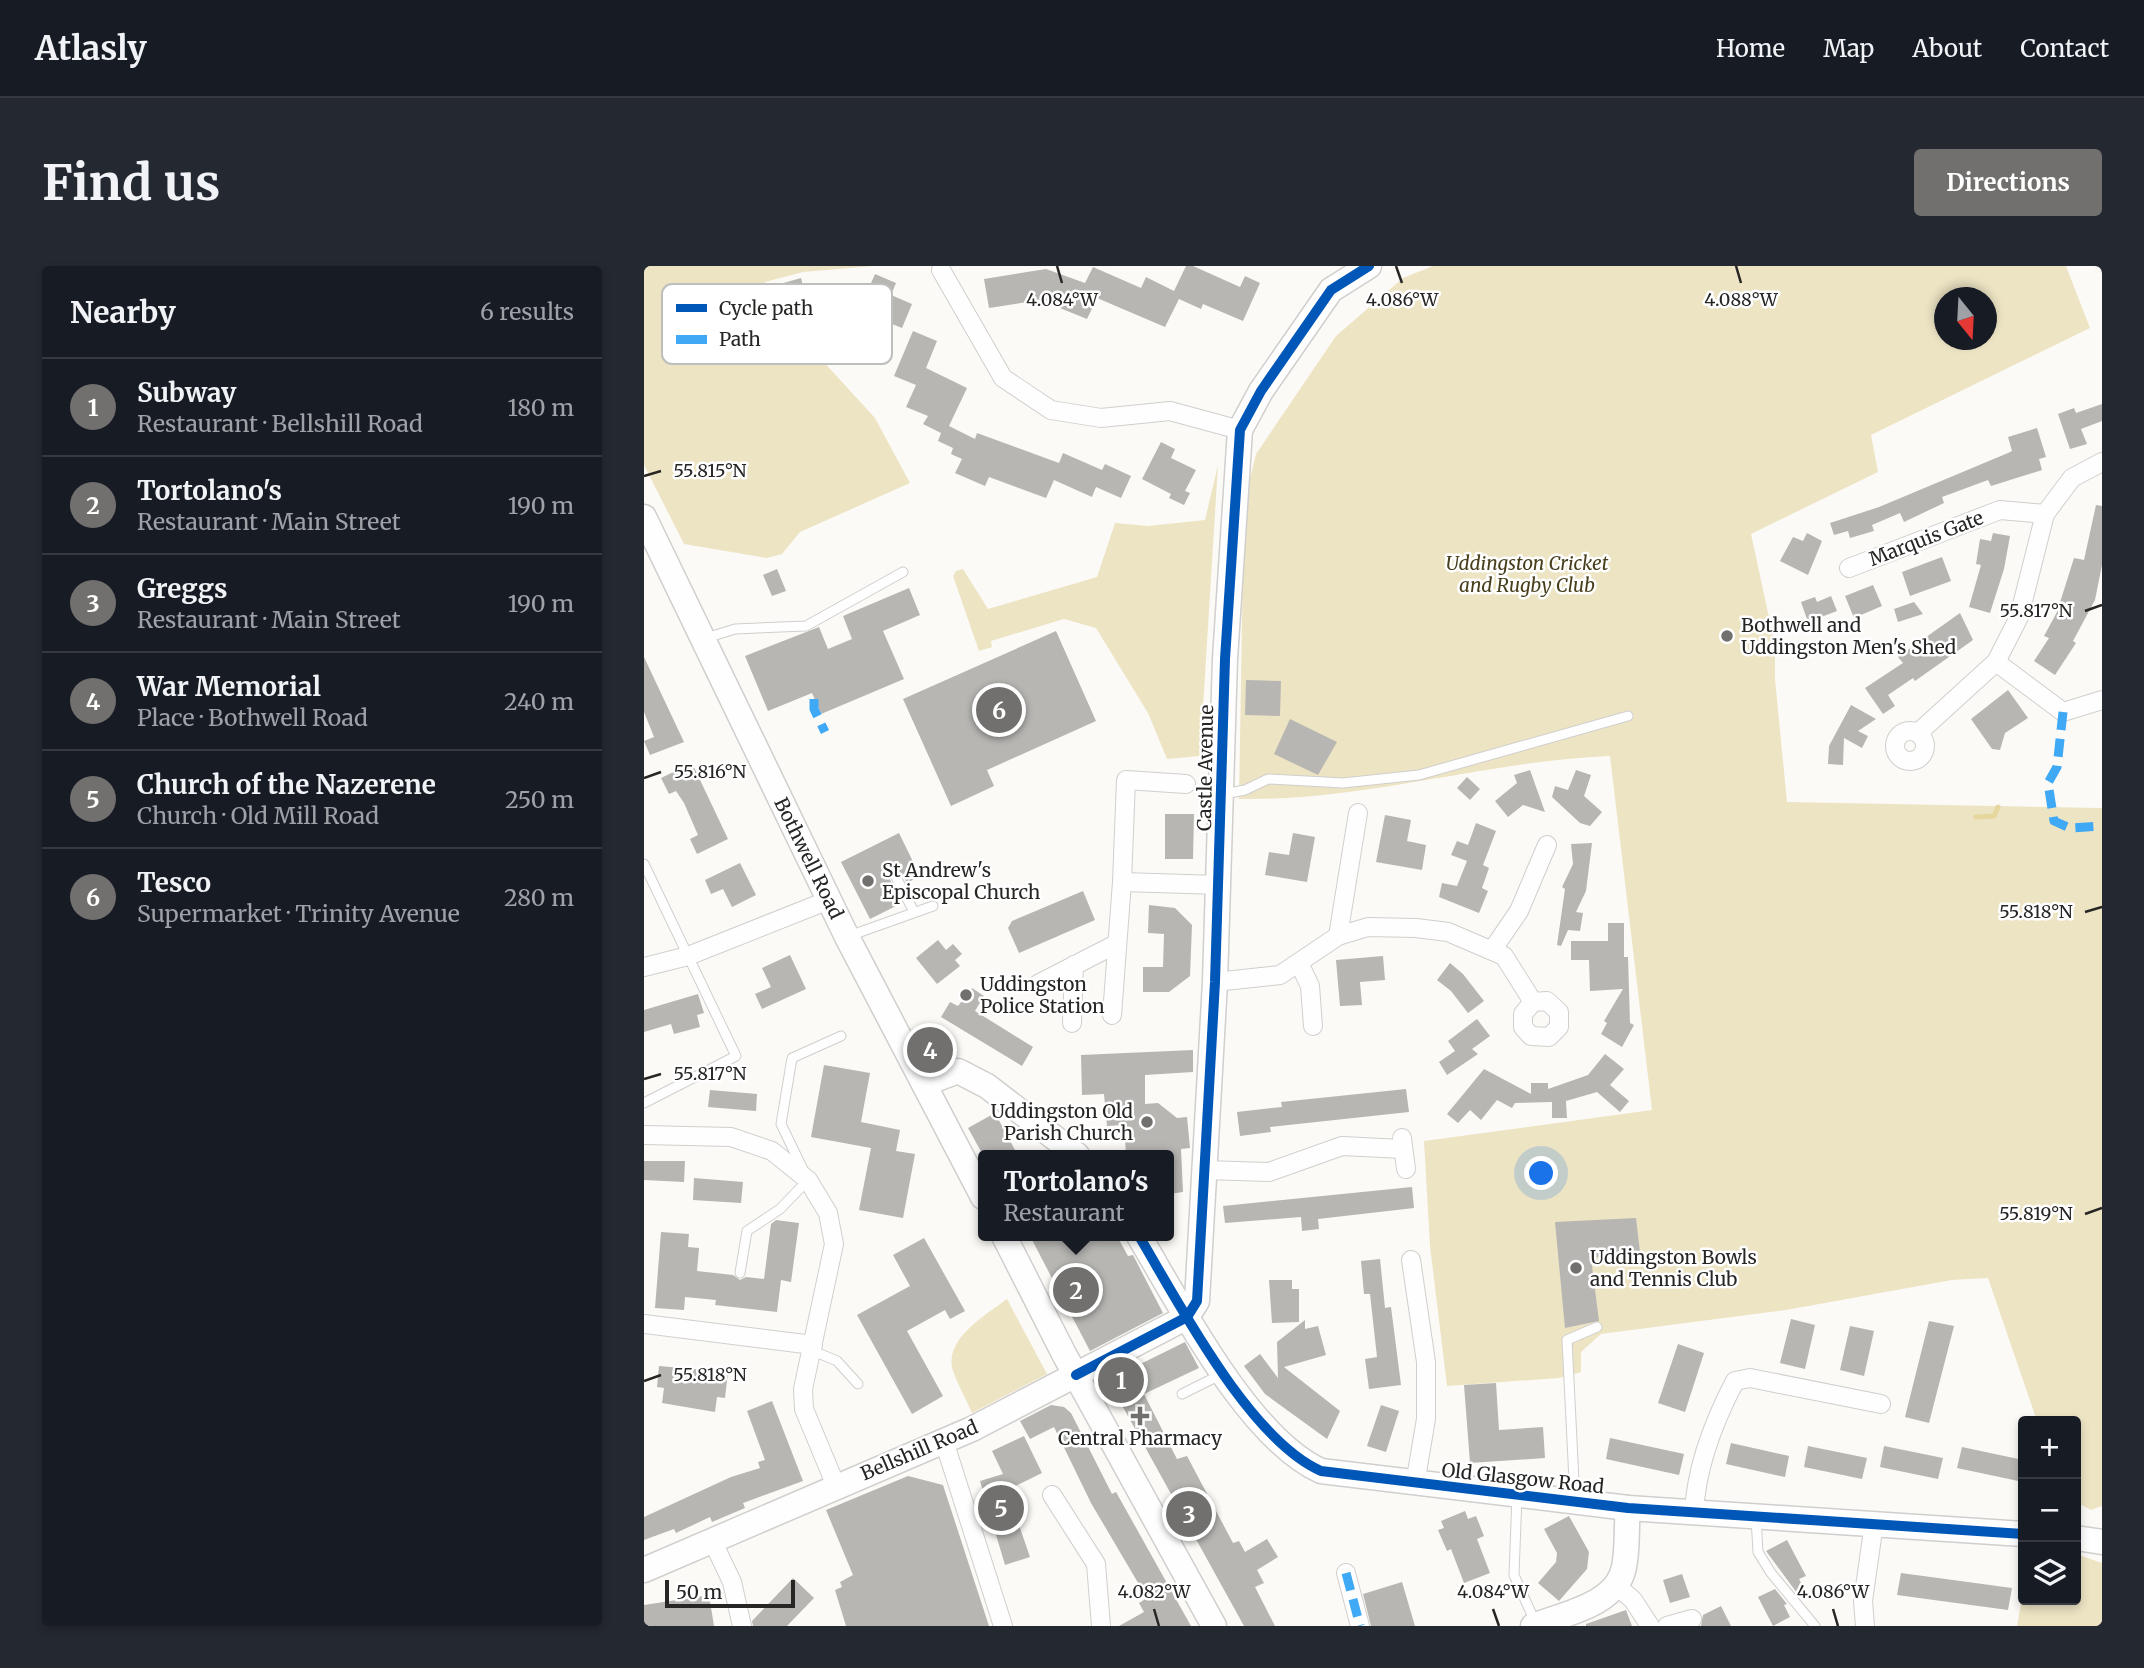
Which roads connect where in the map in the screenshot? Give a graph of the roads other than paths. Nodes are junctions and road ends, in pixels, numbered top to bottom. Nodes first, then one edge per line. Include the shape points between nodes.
1 (1369, 266) edge
2 (941, 270) dead end
3 (1240, 430) junction
4 (2102, 462) edge
5 (2045, 514) junction
6 (644, 517) edge
7 (1849, 568) dead end
8 (902, 572) dead end
9 (702, 640) junction
10 (1996, 662) junction
11 (2102, 700) edge
12 (1628, 716) dead end
13 (1919, 733) dead end
14 (1186, 784) dead end
15 (1222, 794) junction
16 (1358, 813) dead end
17 (1547, 845) dead end
18 (644, 864) edge
19 (896, 877) dead end
20 (1122, 882) junction
21 (1219, 885) junction
22 (829, 900) junction
23 (933, 906) dead end
24 (914, 912) junction
25 (1338, 936) junction
26 (847, 937) junction
27 (1116, 944) junction
28 (1493, 949) junction
29 (688, 956) junction
30 (1299, 963) junction
31 (1074, 965) junction
32 (644, 967) edge
33 (1215, 982) junction
34 (1038, 984) dead end
35 (1534, 1002) dead end
36 (1112, 1015) dead end
37 (1072, 1023) dead end
38 (1313, 1026) dead end
39 (841, 1036) dead end
40 (923, 1084) junction
41 (644, 1103) edge
42 (644, 1135) edge
43 (1070, 1150) edge
44 (1406, 1169) dead end
45 (1204, 1170) junction
46 (808, 1180) junction
47 (978, 1188) edge
48 (1007, 1241) edge
49 (1142, 1241) edge
50 (1411, 1260) dead end
51 (740, 1273) dead end
52 (1163, 1276) junction
53 (1199, 1276) junction
54 (1187, 1317) junction
55 (644, 1324) edge
56 (1597, 1327) dead end
57 (812, 1347) junction
58 (1225, 1373) junction
59 (1076, 1375) junction
60 (858, 1384) dead end
61 (1182, 1394) dead end
62 (1881, 1404) dead end
63 (944, 1441) junction
64 (1415, 1484) junction
65 (836, 1486) junction
66 (1517, 1494) junction
67 (1052, 1495) dead end
68 (1575, 1501) junction
69 (1628, 1508) junction
70 (1694, 1513) junction
71 (1756, 1516) junction
72 (1874, 1524) junction
73 (2018, 1534) edge
74 (2081, 1539) edge
75 (712, 1540) junction
76 (2102, 1542) edge
77 (644, 1570) edge
78 (1346, 1573) dead end
79 (1617, 1586) junction
80 (1692, 1619) dead end
81 (1534, 1625) edge
82 (742, 1626) edge
83 (1003, 1626) edge
84 (1101, 1626) edge
85 (1214, 1626) edge
86 (1360, 1626) edge
87 (1650, 1626) edge
88 (1667, 1626) edge
89 (1815, 1626) edge
90 (1866, 1626) edge

1 - 3 street, Castle Avenue via 1331,290 1261,391
2 - 3 street via 1003,378 1051,410 1101,418 1170,411
3 - 15 street, Castle Avenue via 1225,659
4 - 5 street via 2072,478
5 - 7 street, Marquis Gate via 2000,510
5 - 10 street via 2019,617
6 - 9 street, Bothwell Road
8 - 9 lane via 806,626 735,629
9 - 22 street, Bothwell Road
10 - 11 street via 2063,712
10 - 13 street
12 - 15 lane via 1419,775 1343,783 1268,779
14 - 20 street via 1126,780
15 - 21 street, Castle Avenue
16 - 25 street
17 - 28 street via 1519,911
18 - 29 lane
19 - 24 lane
20 - 21 street
20 - 27 street
21 - 33 street, Castle Avenue
22 - 26 street, Bothwell Road
22 - 29 street
23 - 24 lane
24 - 26 lane
25 - 28 street via 1368,927 1416,928 1448,932
25 - 30 street
26 - 40 street, Bothwell Road
27 - 31 street
27 - 36 street
28 - 35 street via 1516,970
29 - 32 street
29 - 41 lane via 736,1056
30 - 33 street via 1269,978
30 - 38 street via 1310,986
31 - 34 street
31 - 37 street
33 - 45 street, Castle Avenue
39 - 46 lane via 792,1058 781,1124
40 - 43 street via 958,1071 987,1086
40 - 47 street, Bothwell Road
42 - 46 street via 731,1137 772,1151
44 - 45 street via 1402,1143 1342,1146 1269,1172
45 - 53 street, Castle Avenue
46 - 51 lane via 780,1209 747,1231
46 - 57 street via 828,1213 834,1244
48 - 59 street
49 - 52 street, Old Glasgow Road
50 - 64 street via 1426,1362 1426,1419
52 - 53 street
52 - 54 street, Old Glasgow Road
53 - 54 street, Castle Avenue via 1198,1301
54 - 58 street, Old Glasgow Road
54 - 59 street, Bellshill Road
55 - 57 street
56 - 68 lane via 1567,1340
57 - 60 lane via 837,1361
57 - 65 street via 803,1389 804,1409
58 - 61 lane
58 - 64 street, Old Glasgow Road via 1246,1405 1309,1466 1335,1475
59 - 63 street, Bellshill Road
59 - 85 street
62 - 70 street via 1749,1378 1735,1381 1723,1403 1695,1488
63 - 65 street, Bellshill Road
63 - 83 street
64 - 66 street, Old Glasgow Road
65 - 75 street, Bellshill Road
66 - 68 street, Old Glasgow Road
66 - 81 lane via 1514,1575
67 - 84 street via 1096,1564
68 - 69 street, Old Glasgow Road
69 - 70 street, Old Glasgow Road
69 - 79 street via 1624,1569
70 - 71 street, Old Glasgow Road
71 - 72 street, Old Glasgow Road
71 - 89 lane via 1758,1552
72 - 73 street, Old Glasgow Road
72 - 90 street via 1863,1601
74 - 76 street
75 - 77 street, Bellshill Road
75 - 82 street via 732,1582
78 - 86 street
79 - 81 street via 1587,1606
79 - 87 street
80 - 88 street

